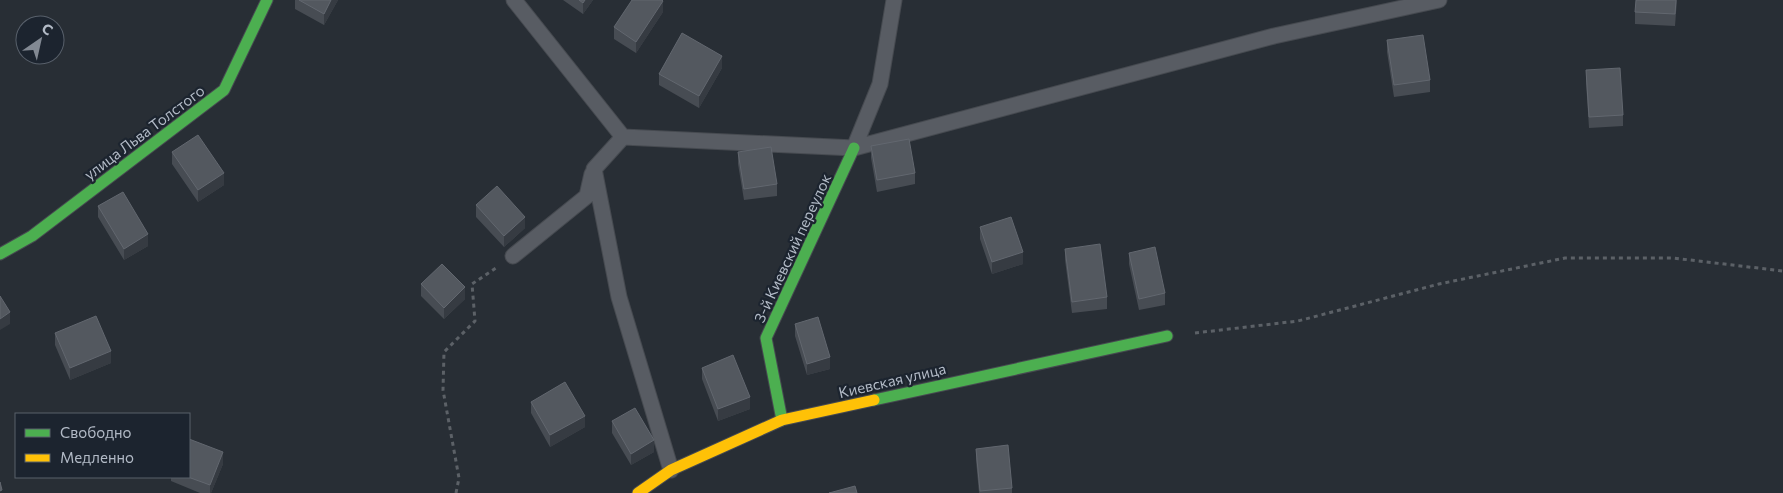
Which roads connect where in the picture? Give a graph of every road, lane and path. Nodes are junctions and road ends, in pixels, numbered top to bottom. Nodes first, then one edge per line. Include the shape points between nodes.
1 (266, 0) edge
2 (514, 0) edge
3 (894, 0) edge
4 (1439, 0) edge
5 (623, 137) junction
6 (854, 148) junction
7 (594, 169) junction
8 (0, 254) edge
9 (513, 256) joint
10 (1783, 271) edge
11 (1167, 336) joint
12 (782, 420) junction
13 (671, 470) junction
14 (456, 493) edge
15 (638, 493) edge

1 - 8 street, улица Льва Толстого via 224,90 32,236
2 - 5 lane
3 - 6 lane via 880,84
4 - 6 lane via 1274,36
5 - 6 lane
5 - 7 lane
6 - 12 street, 3-й Киевский переулок via 766,338
7 - 9 lane via 587,196
7 - 13 lane via 619,297
9 - 14 path via 472,284 475,321 444,352 442,390 458,478
10 - 11 path via 1673,258 1565,258 1439,284 1298,321
11 - 12 street, Киевская улица
12 - 13 street, Киевская улица
13 - 15 street, Киевская улица

